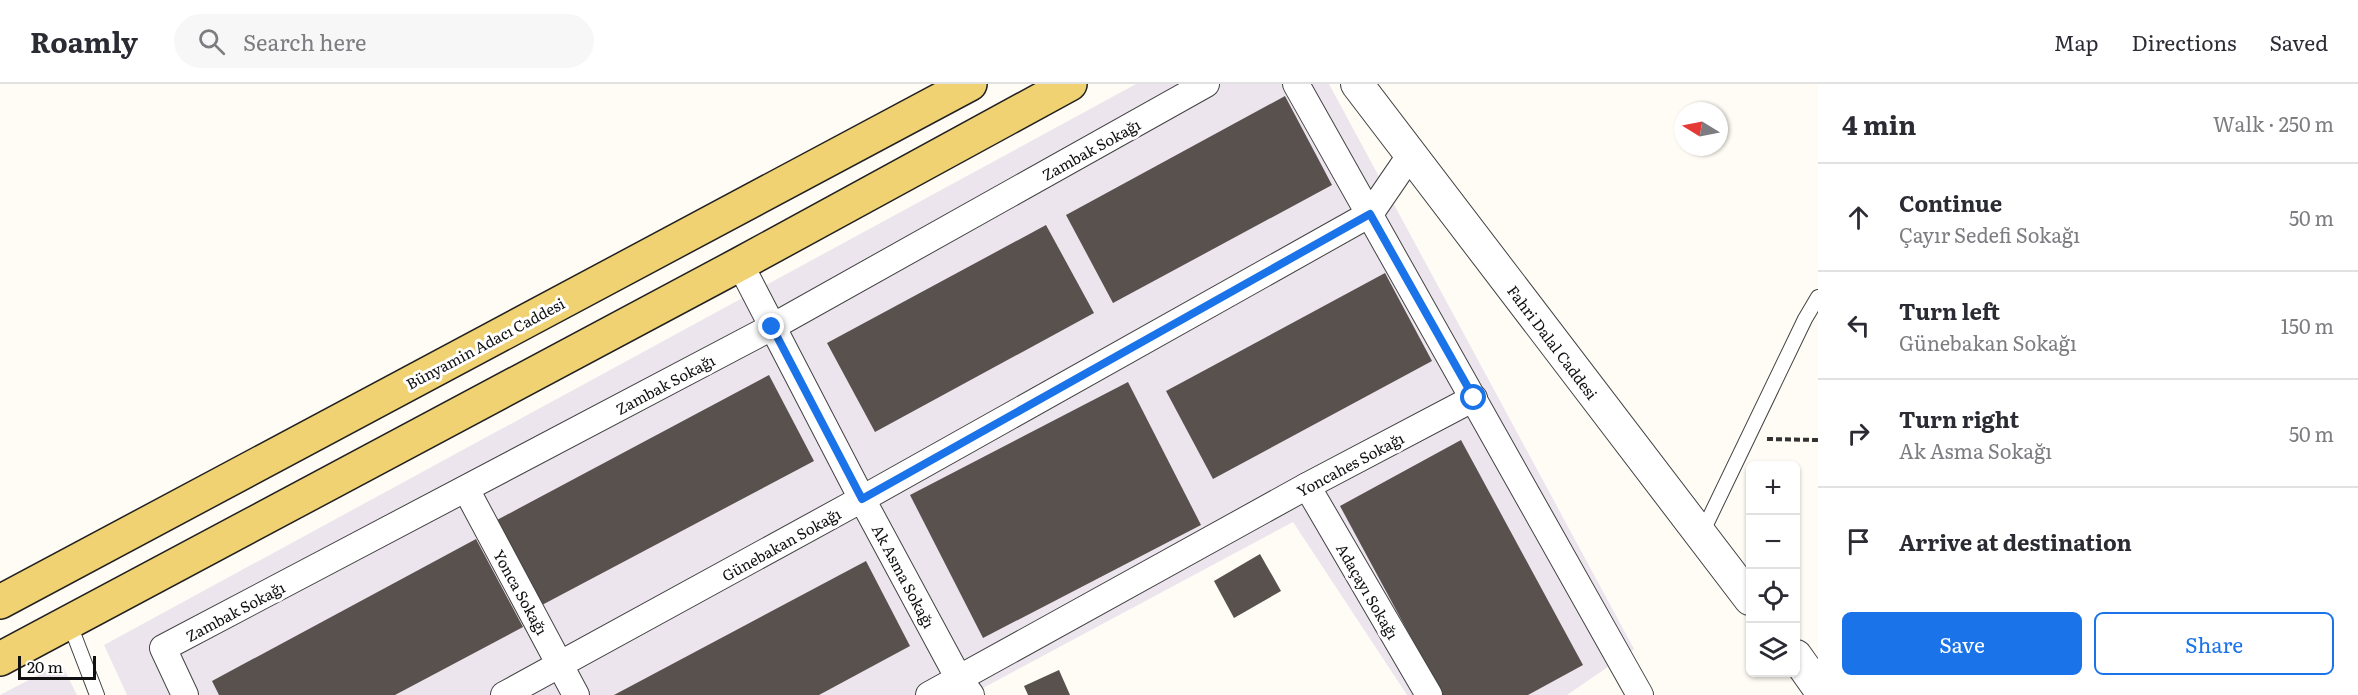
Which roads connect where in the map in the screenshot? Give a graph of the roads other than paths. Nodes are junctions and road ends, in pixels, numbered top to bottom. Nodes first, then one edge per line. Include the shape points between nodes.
1 (970, 84) edge
2 (1070, 84) edge
3 (1206, 84) edge
4 (1296, 84) edge
5 (1357, 84) edge
6 (1411, 154) junction
7 (1370, 214) junction
8 (740, 264) junction
9 (1818, 297) edge
10 (772, 327) junction
11 (1474, 398) junction
12 (1308, 486) junction
13 (465, 489) junction
14 (862, 499) junction
15 (1701, 535) junction
16 (1746, 594) edge
17 (0, 602) edge
18 (69, 622) junction
19 (0, 659) edge
20 (1800, 662) edge
21 (561, 664) junction
22 (965, 687) edge
23 (1818, 687) edge
24 (97, 695) edge
25 (184, 695) edge
26 (504, 695) edge
27 (576, 695) edge
28 (929, 695) edge
29 (1429, 695) edge
30 (1640, 695) edge

1 - 17 main road, Bünyamin Adacı Caddesi
2 - 8 main road
3 - 10 street, Zambak Sokağı
4 - 7 street
5 - 6 street, Fahri Dalal Caddesi
6 - 7 street, Günebakan Sokağı
6 - 15 street, Fahri Dalal Caddesi
7 - 11 street
7 - 14 street, Günebakan Sokağı
8 - 10 street, Ak Asma Sokağı
8 - 18 main road
9 - 15 lane
10 - 13 street, Zambak Sokağı
10 - 14 street, Ak Asma Sokağı
11 - 12 street, Yoncahes Sokağı
11 - 30 street
12 - 22 street, Yoncahes Sokağı
12 - 29 street, Adaçayı Sokağı
13 - 21 street, Yonca Sokağı
13 - 25 street, Zambak Sokağı via 163,648
14 - 21 street, Günebakan Sokağı
14 - 22 street, Ak Asma Sokağı
15 - 16 street, Fahri Dalal Caddesi
18 - 19 main road
18 - 24 lane
20 - 23 street
21 - 26 street, Günebakan Sokağı
21 - 27 street, Yonca Sokağı
22 - 28 street, Yoncahes Sokağı

